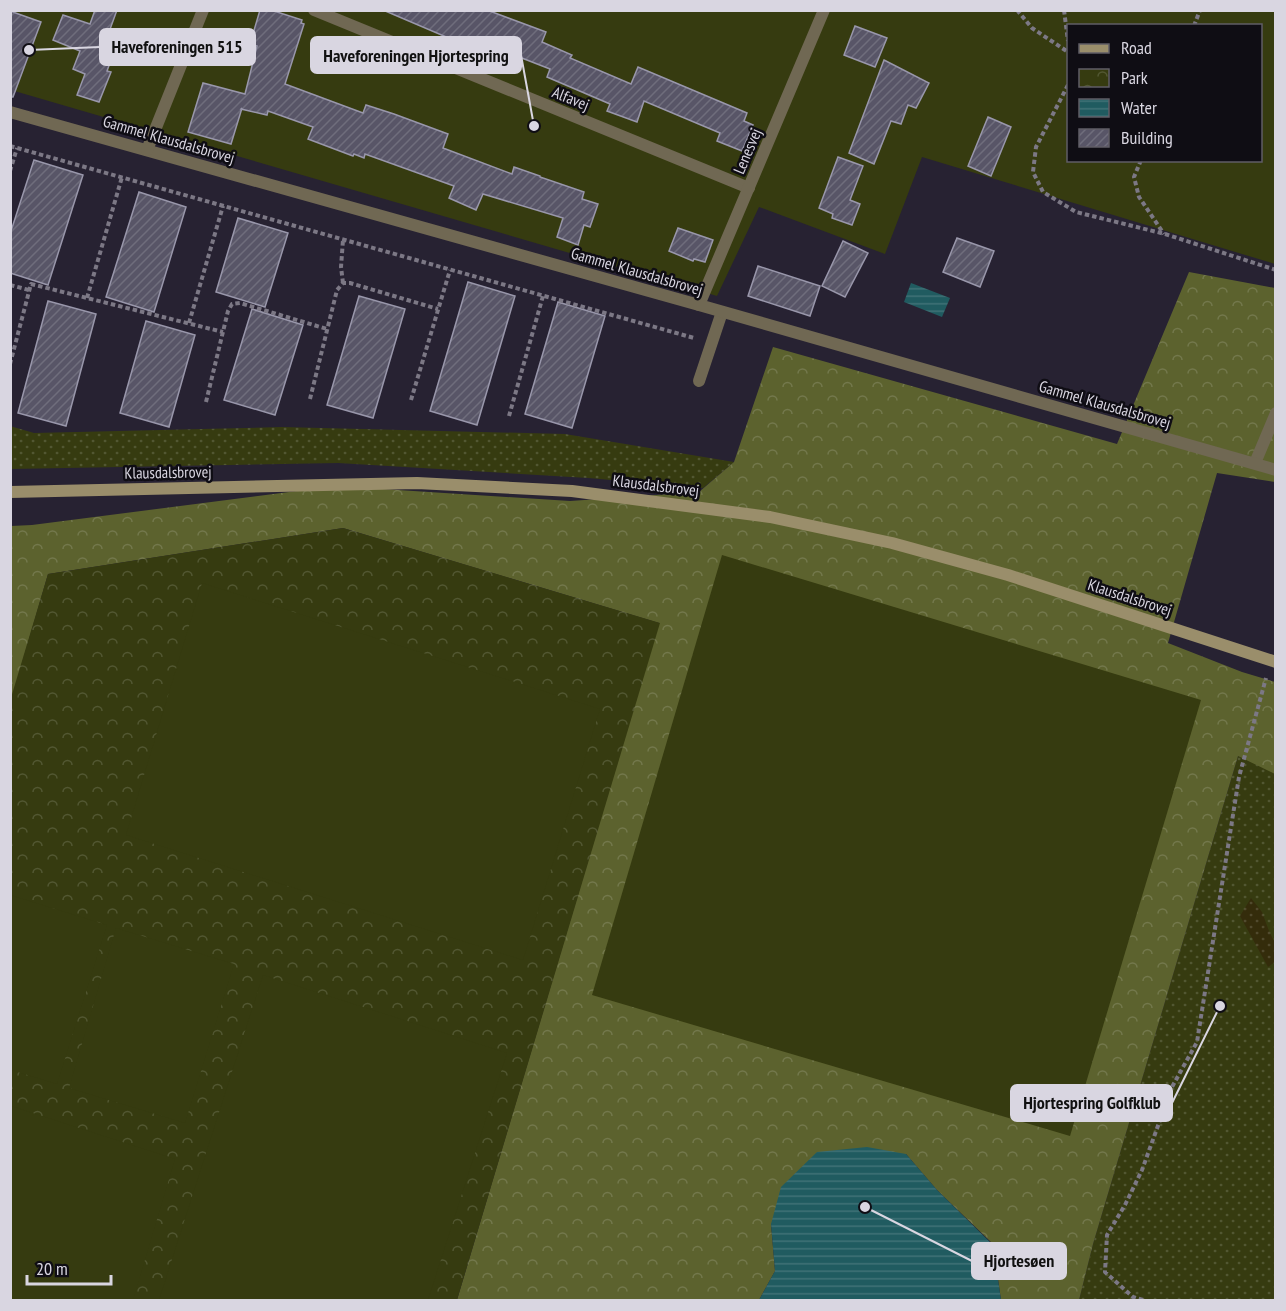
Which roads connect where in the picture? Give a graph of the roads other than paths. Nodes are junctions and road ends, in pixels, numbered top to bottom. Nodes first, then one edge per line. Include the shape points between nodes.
1 (203, 10) edge
2 (314, 10) edge
3 (824, 10) edge
4 (10, 112) edge
5 (147, 150) junction
6 (749, 188) junction
7 (699, 305) junction
8 (723, 312) junction
9 (699, 381) dead end
10 (1275, 413) edge
11 (1255, 464) junction
12 (1275, 470) edge
13 (10, 492) edge
14 (1273, 661) edge

1 - 5 street
2 - 6 street, Alfavej
3 - 6 street, Lenesvej
4 - 5 street, Gammel Klausdalsbrovej
5 - 7 street, Gammel Klausdalsbrovej
6 - 7 street, Lenesvej
7 - 8 street, Gammel Klausdalsbrovej
8 - 9 street
8 - 11 street, Gammel Klausdalsbrovej
10 - 11 street
11 - 12 street, Gammel Klausdalsbrovej
13 - 14 street, Klausdalsbrovej via 417,483 572,491 770,517 892,543 1008,575

